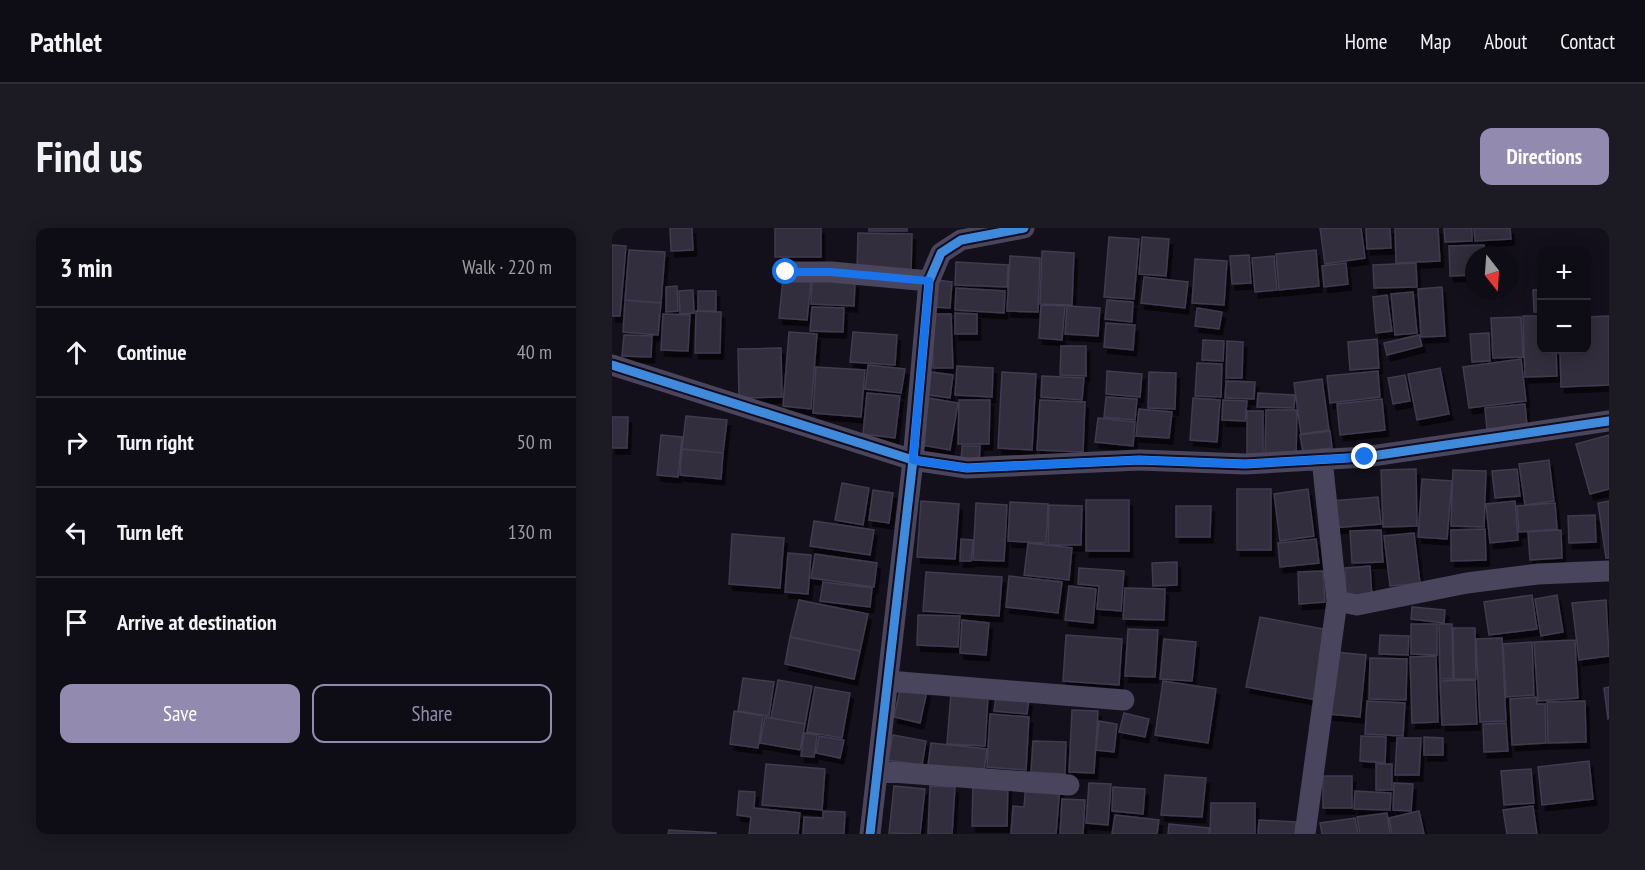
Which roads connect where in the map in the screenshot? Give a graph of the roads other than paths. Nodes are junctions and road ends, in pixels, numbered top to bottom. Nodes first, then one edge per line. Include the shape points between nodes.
1 (1024, 228) edge
2 (786, 272) dead end
3 (929, 281) junction
4 (612, 366) edge
5 (1609, 421) edge
6 (1322, 459) junction
7 (913, 460) junction
8 (1609, 572) edge
9 (1336, 601) junction
10 (888, 681) junction
11 (1124, 700) dead end
12 (878, 771) junction
13 (1069, 785) dead end
14 (870, 834) edge
15 (1305, 834) edge

1 - 3 street via 961,240 941,253
2 - 3 street
3 - 7 street
4 - 7 street
5 - 6 street via 1365,457
6 - 7 street via 1245,464 1139,460 967,468
6 - 9 street
7 - 10 street
8 - 9 street via 1538,574 1456,584 1357,605
9 - 15 street
10 - 11 street
10 - 12 street
12 - 13 street
12 - 14 street

